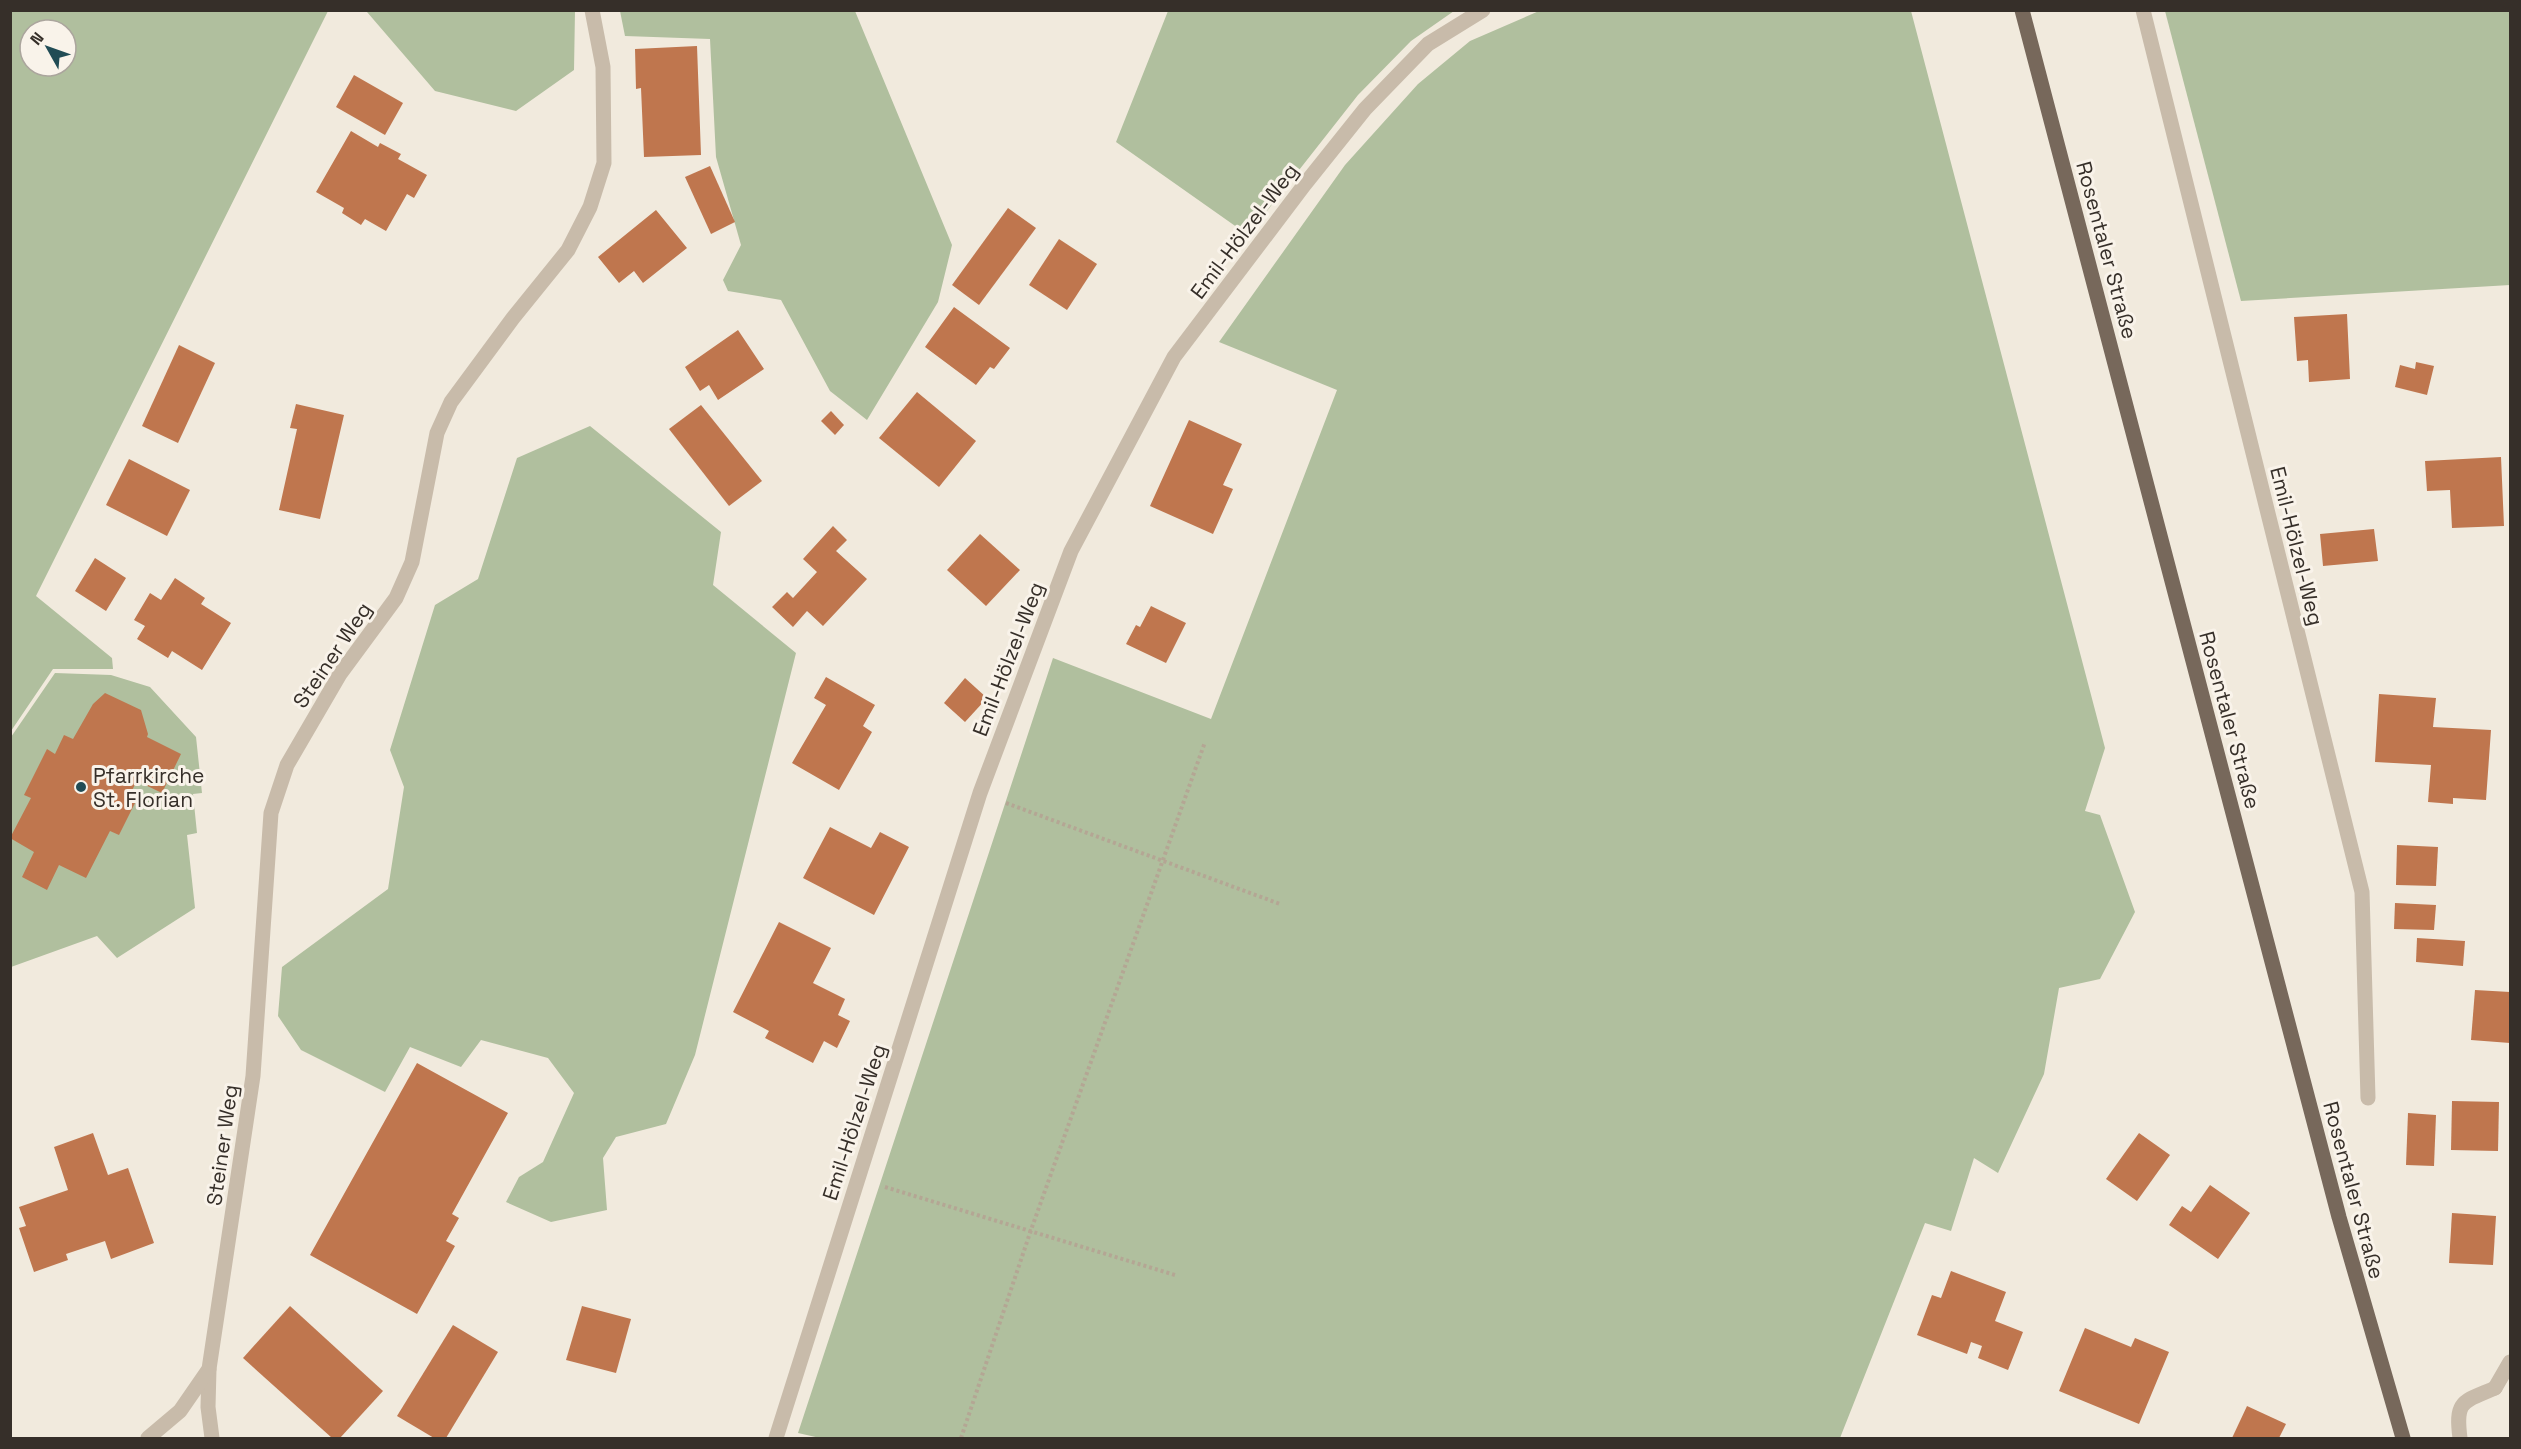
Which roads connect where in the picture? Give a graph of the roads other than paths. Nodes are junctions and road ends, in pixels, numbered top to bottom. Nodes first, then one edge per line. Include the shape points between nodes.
1 (592, 10) edge
2 (1483, 10) edge
3 (2022, 10) edge
4 (2143, 10) edge
5 (2368, 1098) dead end
6 (2511, 1362) edge
7 (209, 1369) junction
8 (148, 1438) edge
9 (212, 1438) edge
10 (776, 1438) edge
11 (2403, 1438) edge
12 (2460, 1438) edge

1 - 7 street, Steiner Weg via 603,67 604,163 590,207 568,250 452,402 437,433 412,562 396,598 340,674 286,765 271,813 252,1076
2 - 10 street, Emil-Hölzel-Weg via 1428,44 1365,109 1305,184 1174,357 1071,551 980,793
3 - 11 main road, Rosentaler Straße via 2336,1205
4 - 5 street, Emil-Hölzel-Weg via 2362,892
6 - 12 street via 2495,1388 2461,1406 2457,1417
7 - 8 street, Steiner Weg via 180,1411
7 - 9 street, Steiner Weg

